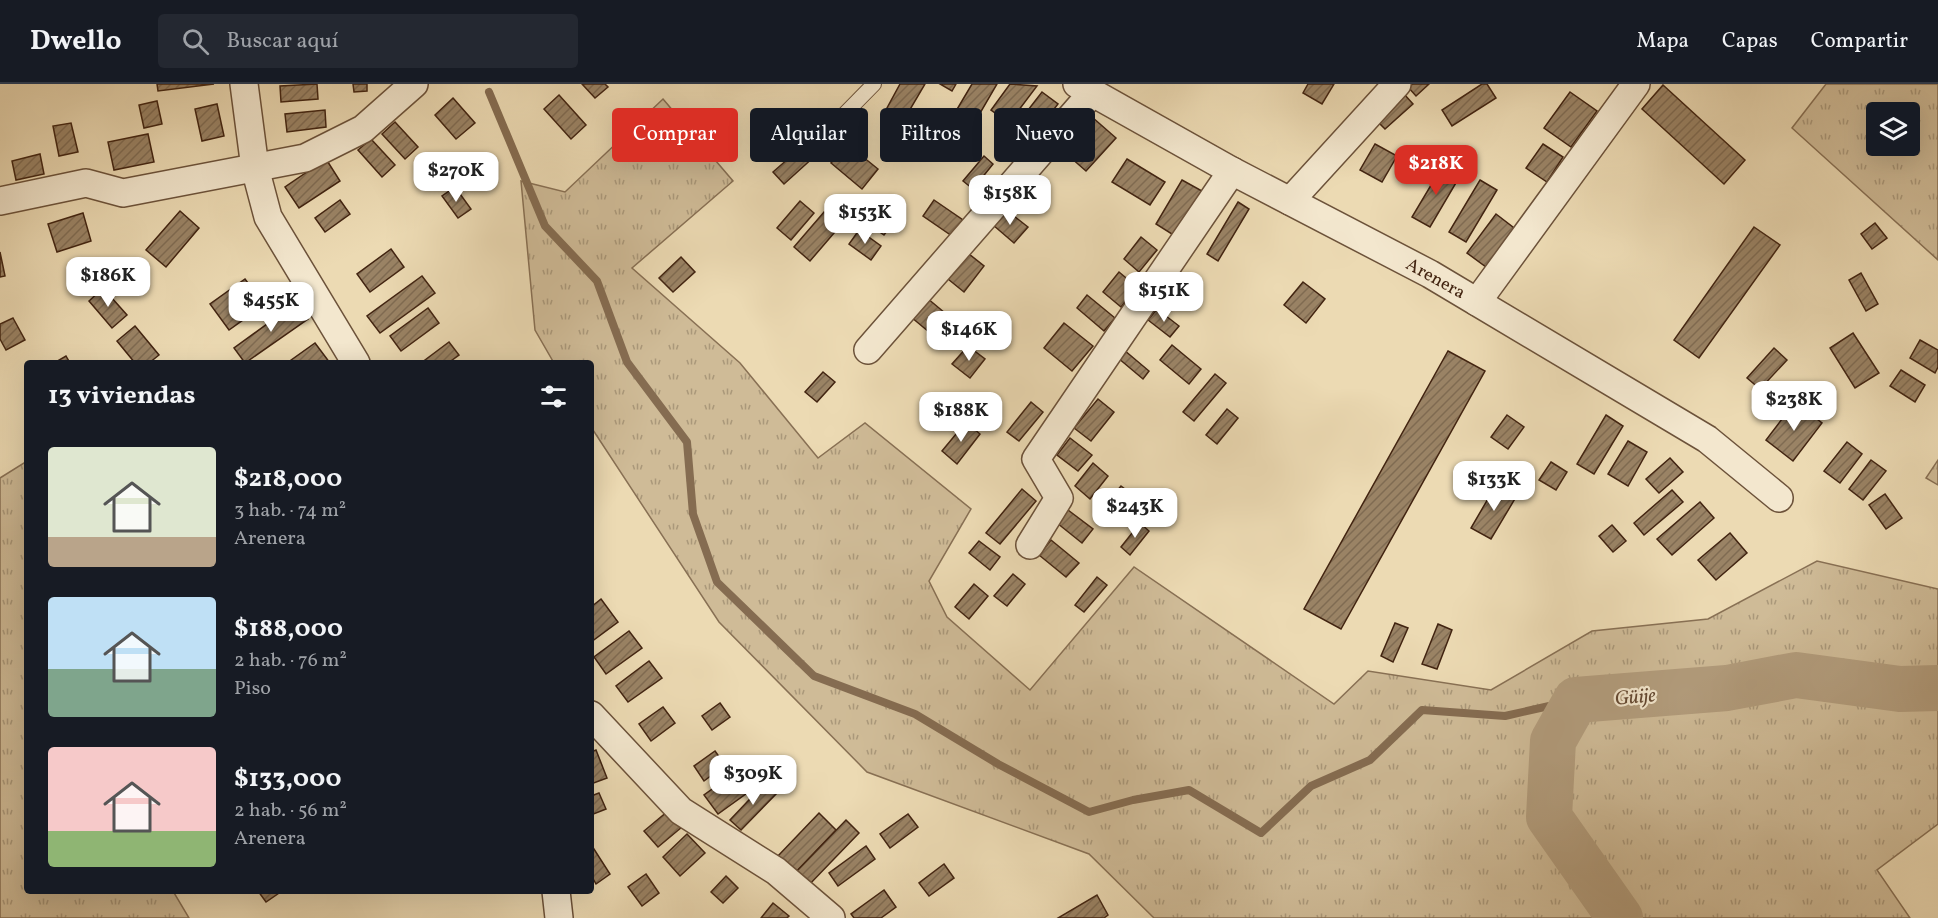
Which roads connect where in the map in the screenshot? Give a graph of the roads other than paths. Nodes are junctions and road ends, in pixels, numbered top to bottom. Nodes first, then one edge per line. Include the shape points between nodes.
1 (244, 84) edge
2 (414, 84) edge
3 (874, 84) edge
4 (1397, 84) edge
5 (1636, 84) edge
6 (1084, 88) edge
7 (850, 108) edge
8 (255, 168) junction
9 (1232, 171) junction
10 (0, 201) edge
11 (1290, 201) junction
12 (1477, 302) junction
13 (868, 350) dead end
14 (354, 360) edge
15 (1779, 498) dead end
16 (1030, 546) dead end
17 (594, 718) edge
18 (556, 894) edge
19 (559, 918) edge
20 (831, 918) edge

1 - 8 street
2 - 8 street via 363,129 305,159
3 - 7 lane
4 - 11 street
5 - 12 street
6 - 9 street, Arenera
6 - 13 street
8 - 10 street via 123,193 86,183
8 - 14 street via 268,217
9 - 11 street, Arenera
9 - 16 street via 1036,459 1059,498
11 - 12 street, Arenera
12 - 15 street, Arenera via 1707,439
17 - 20 street via 681,811 776,871
18 - 19 street

